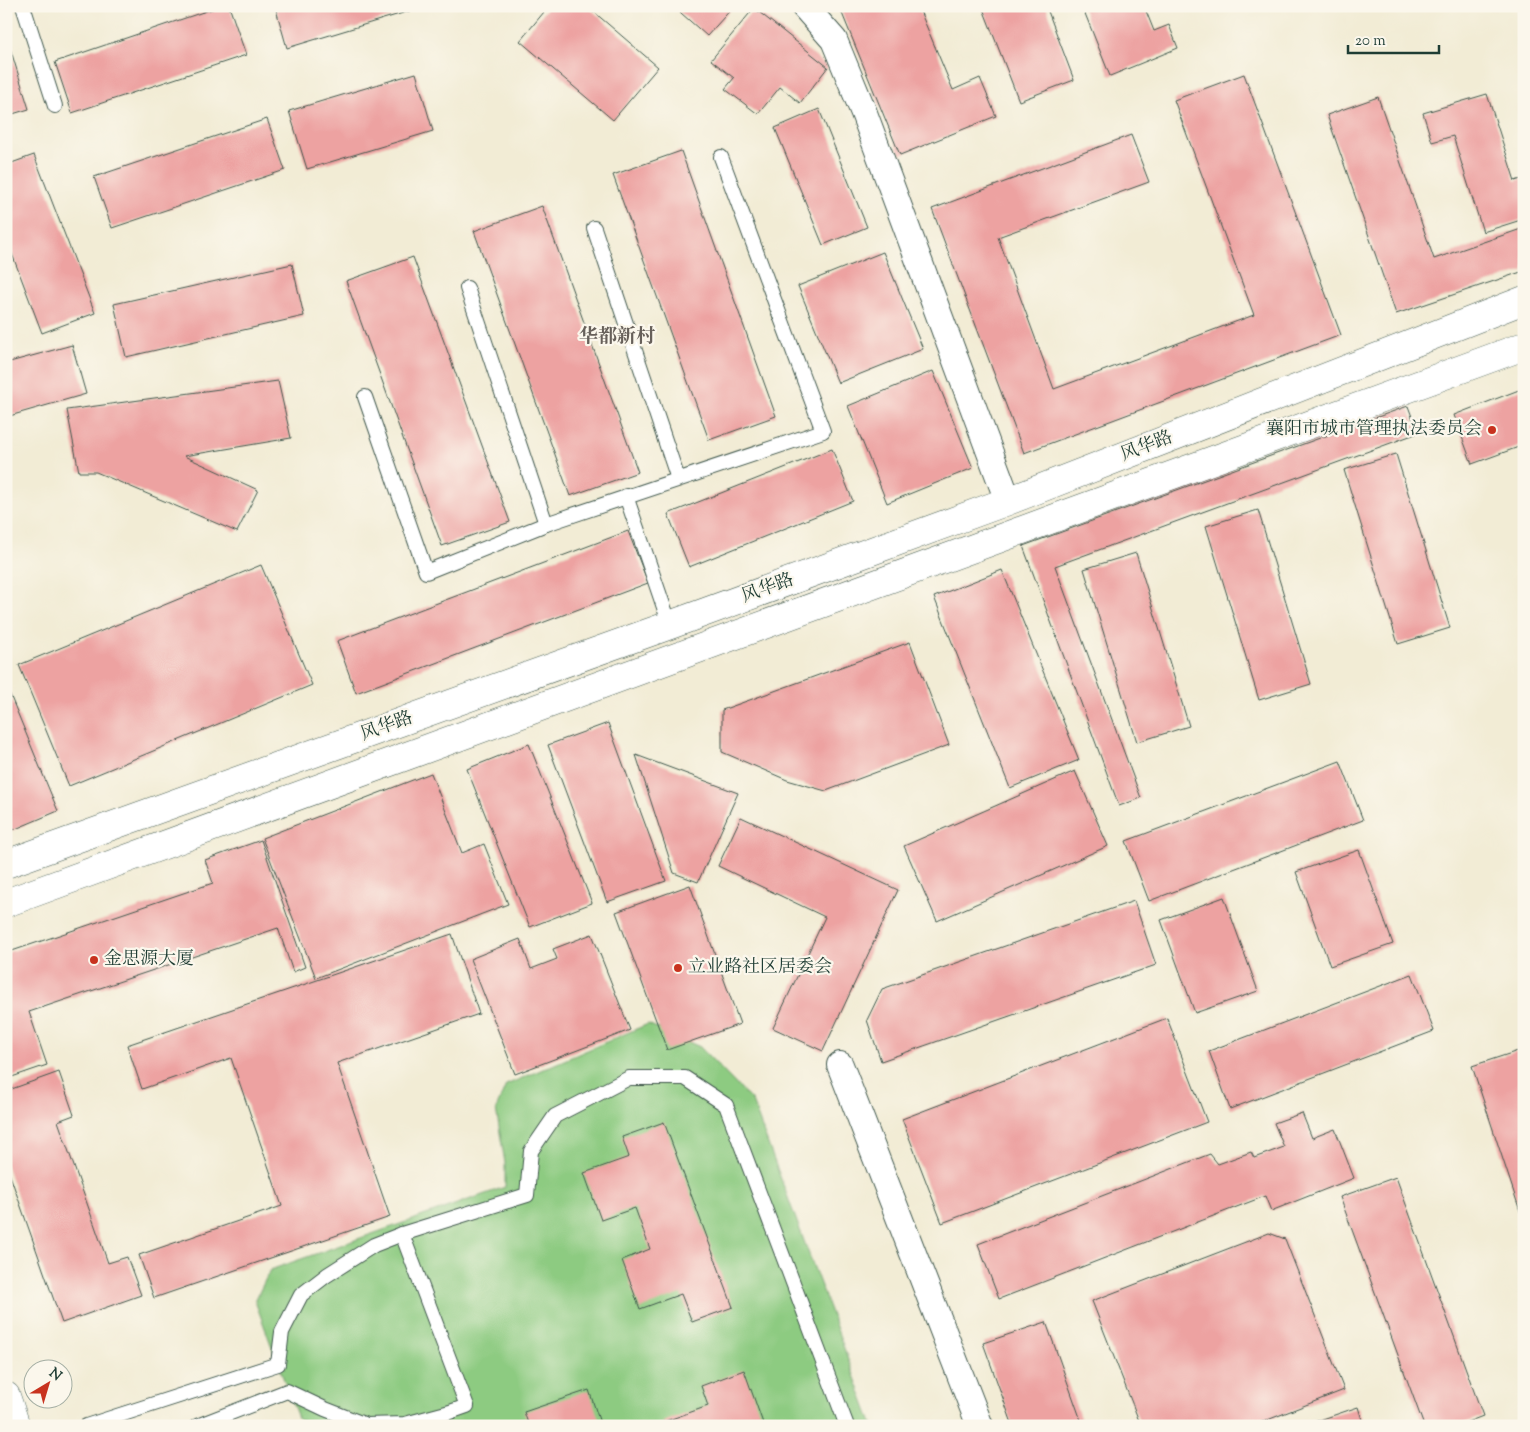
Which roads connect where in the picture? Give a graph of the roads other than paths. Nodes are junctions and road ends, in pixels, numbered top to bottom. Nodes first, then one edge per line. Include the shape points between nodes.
1 (23, 6) edge
2 (804, 6) edge
3 (55, 106) dead end
4 (721, 157) dead end
5 (594, 228) dead end
6 (467, 288) dead end
7 (1524, 300) edge
8 (1524, 346) edge
9 (365, 397) dead end
10 (678, 479) junction
11 (626, 496) junction
12 (1008, 501) junction
13 (546, 524) junction
14 (670, 625) junction
15 (6, 864) edge
16 (6, 903) edge
17 (840, 1065) dead end
18 (402, 1234) junction
19 (6, 1396) edge
20 (366, 1425) edge
21 (16, 1426) edge
22 (86, 1426) edge
23 (197, 1426) edge
24 (847, 1426) edge
25 (980, 1426) edge

1 - 3 lane
2 - 12 street via 834,40
4 - 10 lane via 823,430
5 - 10 lane
6 - 13 lane
7 - 12 street, 风华路
8 - 16 street, 风华路
9 - 13 lane via 426,572
10 - 11 lane
11 - 13 lane
11 - 14 lane
12 - 14 street, 风华路
14 - 15 street, 风华路
17 - 25 street
18 - 20 lane via 467,1406 405,1424
18 - 22 lane via 374,1245 301,1295 282,1332 278,1364
18 - 24 lane via 527,1195 531,1151 555,1116 629,1078 685,1078 726,1105
19 - 21 street
20 - 23 lane via 287,1391

